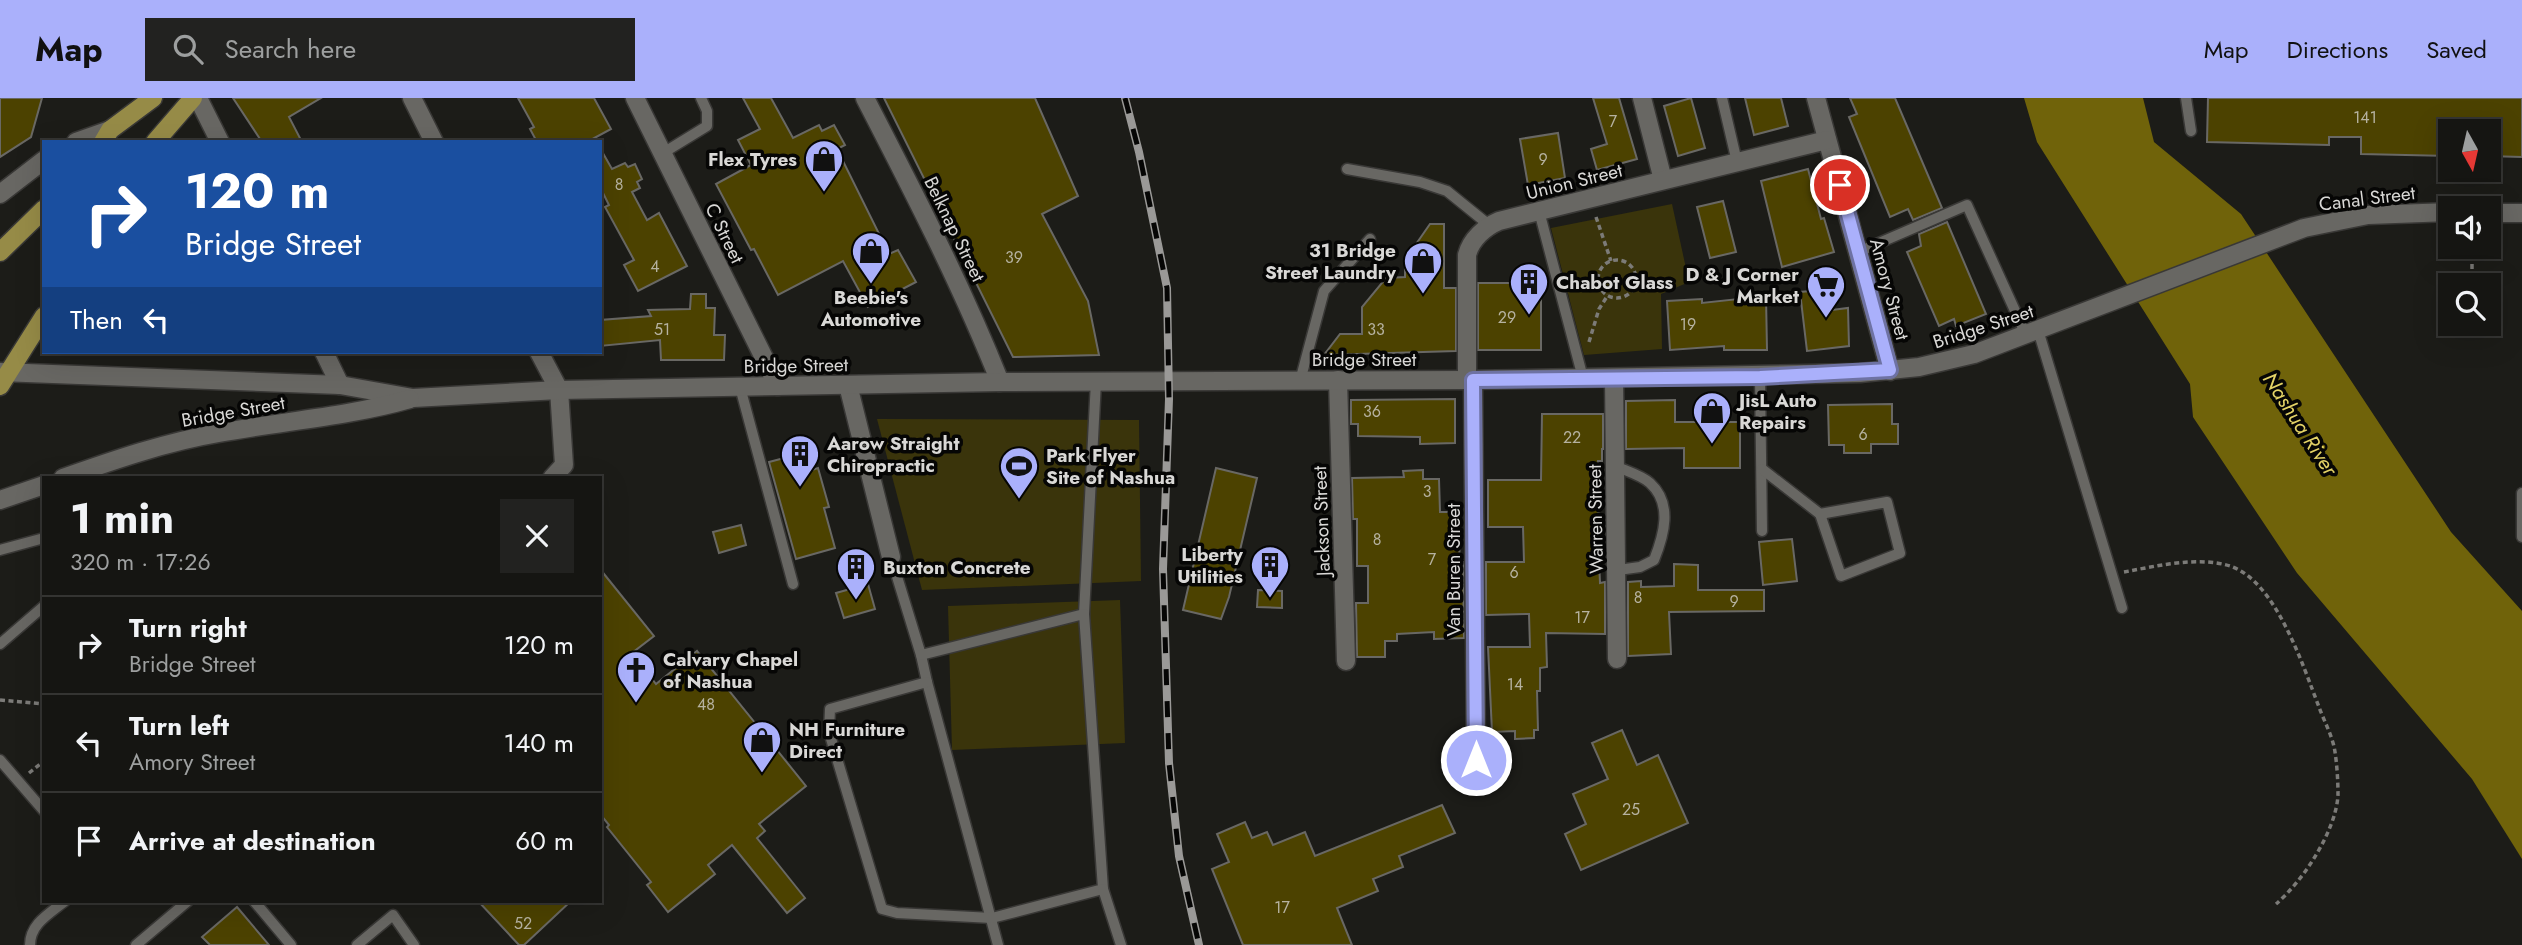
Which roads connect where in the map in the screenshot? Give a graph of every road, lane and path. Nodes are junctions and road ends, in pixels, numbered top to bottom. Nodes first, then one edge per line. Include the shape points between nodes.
1 (153, 98) edge
2 (195, 98) edge
3 (412, 98) edge
4 (635, 98) edge
5 (701, 98) edge
6 (865, 98) edge
7 (1642, 98) edge
8 (1722, 98) edge
9 (1816, 98) edge
10 (2186, 98) edge
11 (2191, 131) dead end
12 (106, 136) edge
13 (86, 140) edge
14 (157, 140) edge
15 (219, 140) edge
16 (433, 140) edge
17 (1827, 140) junction
18 (663, 153) junction
19 (42, 162) edge
20 (1737, 162) junction
21 (1347, 169) dead end
22 (1663, 180) junction
23 (0, 194) edge
24 (42, 211) edge
25 (1539, 211) junction
26 (2438, 212) edge
27 (2501, 213) edge
28 (2522, 213) edge
29 (1596, 217) dead end
30 (1489, 226) junction
31 (2290, 232) joint
32 (1370, 239) dead end
33 (0, 252) edge
34 (1858, 252) junction
35 (2472, 259) edge
36 (1611, 261) junction
37 (2472, 271) dead end
38 (1608, 295) junction
39 (42, 319) edge
40 (2032, 333) junction
41 (1588, 348) dead end
42 (325, 354) edge
43 (540, 354) edge
44 (1890, 370) junction
45 (3, 376) edge
46 (1760, 377) junction
47 (1583, 378) junction
48 (1614, 378) junction
49 (1338, 380) junction
50 (1470, 380) junction
51 (1096, 381) junction
52 (1300, 381) junction
53 (1000, 382) junction
54 (340, 384) junction
55 (848, 385) junction
56 (778, 386) junction
57 (740, 387) junction
58 (559, 390) junction
59 (413, 398) junction
60 (1615, 466) junction
61 (1762, 470) junction
62 (99, 471) edge
63 (73, 476) edge
64 (554, 476) edge
65 (42, 486) edge
66 (2522, 493) edge
67 (0, 500) edge
68 (1820, 514) junction
69 (1762, 531) dead end
70 (2522, 537) edge
71 (42, 539) edge
72 (0, 550) edge
73 (891, 557) joint
74 (1618, 570) junction
75 (2112, 575) junction
76 (793, 584) dead end
77 (42, 608) edge
78 (2122, 608) dead end
79 (1084, 614) junction
80 (0, 644) edge
81 (921, 655) junction
82 (1617, 659) dead end
83 (1346, 661) dead end
84 (927, 682) junction
85 (0, 700) edge
86 (42, 704) edge
87 (0, 760) edge
88 (1476, 760) dead end
89 (42, 763) edge
90 (29, 774) dead end
91 (42, 809) edge
92 (1104, 889) junction
93 (63, 903) edge
94 (186, 903) edge
95 (256, 903) edge
96 (2276, 904) dead end
97 (992, 918) junction
98 (30, 945) edge
99 (136, 945) edge
100 (291, 945) edge
101 (357, 945) edge
102 (414, 945) edge
103 (998, 945) edge
104 (1121, 945) edge

1 - 12 main road
2 - 14 main road
2 - 15 street
3 - 16 street
4 - 18 street, C Street
5 - 18 lane via 707,125
6 - 53 street, Belknap Street via 961,290
7 - 22 street
8 - 20 lane
9 - 17 street, Amory Street
10 - 11 lane
12 - 13 street
17 - 20 street, Union Street
17 - 34 street, Amory Street
18 - 56 street, C Street
19 - 23 street
20 - 22 street, Union Street
21 - 30 lane via 1447,191
22 - 25 street, Union Street
24 - 33 main road
25 - 30 street, Union Street
25 - 47 lane
26 - 31 street, Canal Street via 2368,215
27 - 28 street
29 - 36 path
30 - 50 street via 1467,255
31 - 40 street, Bridge Street
32 - 52 lane via 1324,291
34 - 40 lane via 1966,205
34 - 44 street, Amory Street
35 - 37 path
36 - 38 path via 1598,280
36 - 38 path via 1630,265 1636,281 1626,296
38 - 41 path
39 - 45 main road
40 - 44 street, Bridge Street via 1975,354
40 - 75 lane
42 - 54 street
43 - 58 street
44 - 46 street, Bridge Street
45 - 54 street, Bridge Street
46 - 48 street, Bridge Street
46 - 61 lane
47 - 48 street, Bridge Street
47 - 50 street, Bridge Street
48 - 60 street, Warren Street
49 - 50 street, Bridge Street
49 - 52 street, Bridge Street
49 - 83 street, Jackson Street
50 - 88 street, Van Buren Street
51 - 52 street, Bridge Street
51 - 53 street, Bridge Street
51 - 79 lane
53 - 55 street, Bridge Street
54 - 59 street, Bridge Street
55 - 56 street, Bridge Street
55 - 73 street
56 - 57 street, Bridge Street
57 - 58 street, Bridge Street
57 - 76 lane
58 - 59 street, Bridge Street
58 - 64 street via 564,465
59 - 62 street, Bridge Street via 372,410 216,433
60 - 74 street, Warren Street
60 - 74 lane via 1648,482 1661,496 1665,517 1654,560
61 - 68 lane
61 - 69 lane
62 - 63 street, Bridge Street
65 - 67 street
66 - 70 lane
68 - 68 lane via 1886,502 1900,553 1841,576
71 - 72 lane
73 - 81 lane
74 - 82 street, Warren Street
75 - 78 lane
75 - 96 path via 2167,564 2208,562 2232,567 2254,581 2277,611 2335,750 2338,796 2329,830 2292,890
77 - 80 lane
79 - 81 lane
79 - 92 lane
81 - 84 lane
84 - 97 lane
84 - 97 lane via 830,709 829,732 882,909 897,914
85 - 86 path
87 - 91 lane
89 - 90 path
92 - 97 lane
92 - 104 lane
93 - 98 lane via 35,926
94 - 99 lane
95 - 100 lane
97 - 103 lane
101 - 102 lane via 393,915

